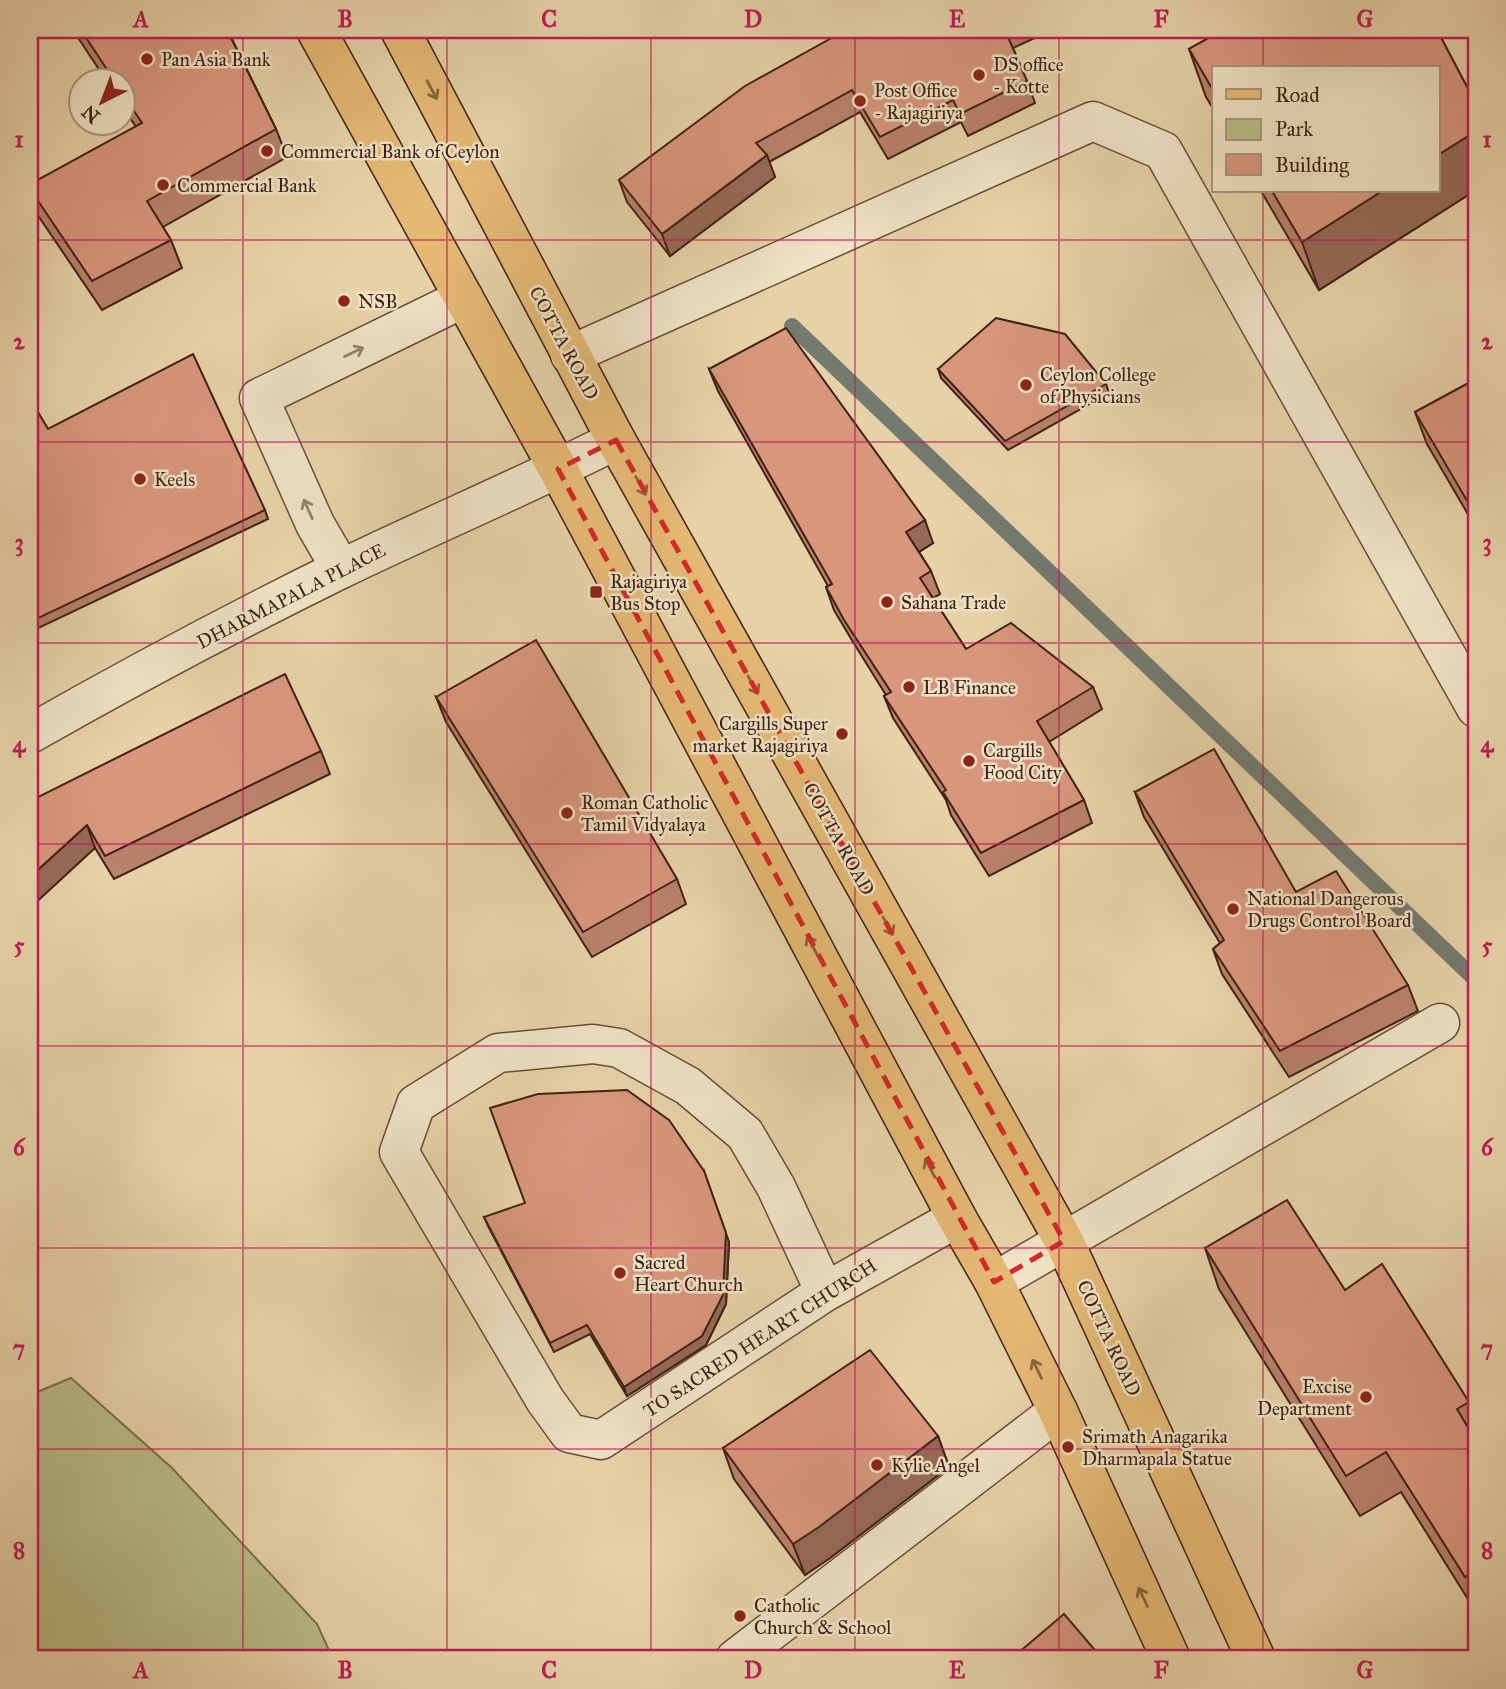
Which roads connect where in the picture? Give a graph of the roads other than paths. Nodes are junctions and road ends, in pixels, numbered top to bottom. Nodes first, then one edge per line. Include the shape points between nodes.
1 (316, 30) edge
2 (400, 30) edge
3 (464, 298) junction
4 (570, 355) junction
5 (616, 440) junction
6 (558, 469) junction
7 (341, 569) junction
8 (1476, 708) edge
9 (30, 734) edge
10 (1440, 1023) dead end
11 (957, 1218) junction
12 (1065, 1241) junction
13 (994, 1282) junction
14 (825, 1292) junction
15 (1058, 1411) junction
16 (735, 1659) edge
17 (1171, 1659) edge
18 (1256, 1659) edge

1 - 3 main road
2 -> 4 main road, COTTA ROAD
3 - 6 main road
7 -> 3 street via 315,524 259,398
4 - 5 main road, COTTA ROAD
4 - 8 street via 1093,121 1163,151
5 - 6 street, DHARMAPALA PLACE
5 -> 12 main road, COTTA ROAD
6 - 7 street, DHARMAPALA PLACE
11 -> 6 main road
7 - 9 street, DHARMAPALA PLACE
10 - 12 street
11 - 13 main road
11 - 14 street, TO SACRED HEART CHURCH
12 - 13 street
12 - 18 main road, COTTA ROAD
15 -> 13 main road
14 - 14 street, TO SACRED HEART CHURCH via 601,1440 569,1433 398,1152 416,1104 498,1053 593,1044 619,1048 688,1086 745,1134 776,1187
15 - 16 street
17 -> 15 main road

